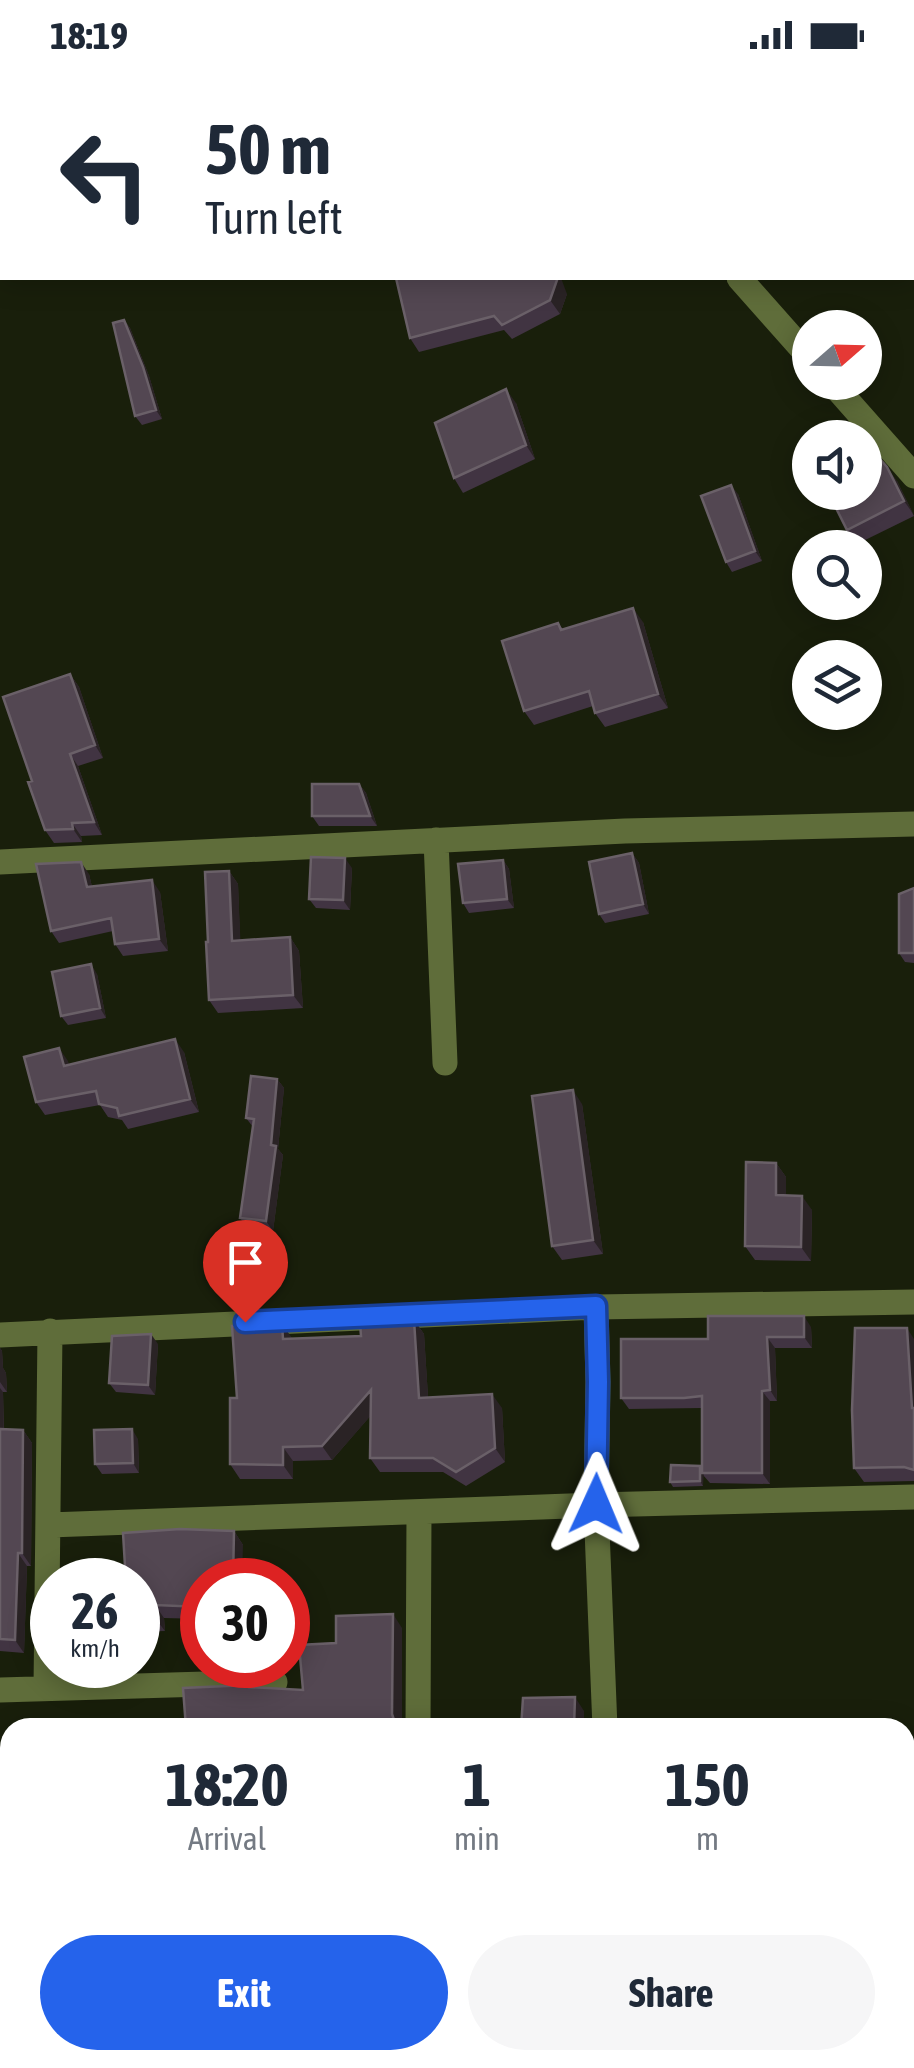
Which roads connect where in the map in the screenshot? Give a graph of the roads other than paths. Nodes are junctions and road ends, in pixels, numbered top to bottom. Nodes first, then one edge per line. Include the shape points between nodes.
1 (741, 280) edge
2 (792, 338) edge
3 (847, 400) edge
4 (914, 476) edge
5 (914, 824) edge
6 (436, 840) junction
7 (0, 862) edge
8 (445, 1064) dead end
9 (914, 1302) edge
10 (596, 1306) junction
11 (50, 1332) junction
12 (0, 1335) edge
13 (914, 1496) edge
14 (596, 1504) junction
15 (419, 1513) junction
16 (49, 1526) junction
17 (48, 1558) edge
18 (46, 1688) edge
19 (0, 1690) edge
20 (418, 1718) edge
21 (605, 1718) edge

1 - 2 street
3 - 4 street
5 - 6 street
6 - 7 street
6 - 8 street
9 - 10 street
10 - 11 street
10 - 14 street
11 - 12 street
11 - 16 street
13 - 14 street
14 - 15 street
14 - 21 street
15 - 16 street
15 - 20 street
16 - 17 street
18 - 19 street

